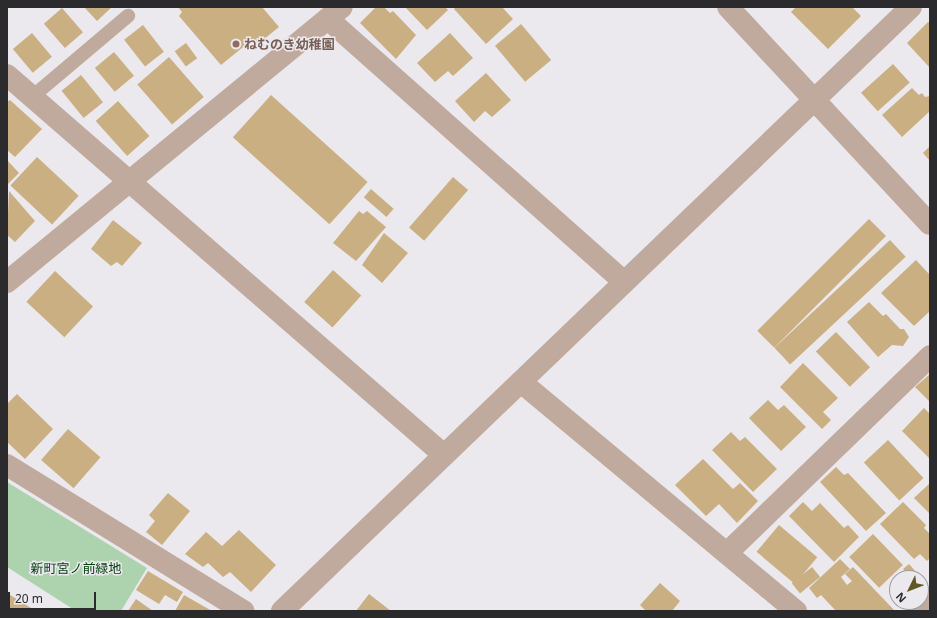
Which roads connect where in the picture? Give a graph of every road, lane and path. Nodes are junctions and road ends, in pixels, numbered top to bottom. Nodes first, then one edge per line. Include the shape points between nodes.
1 (728, 7) edge
2 (911, 7) edge
3 (335, 13) edge
4 (128, 16) dead end
5 (7, 75) edge
6 (32, 97) junction
7 (814, 100) junction
8 (128, 180) junction
9 (930, 224) edge
10 (7, 282) edge
11 (624, 282) junction
12 (930, 356) edge
13 (521, 382) junction
14 (444, 455) junction
15 (7, 465) edge
16 (727, 553) junction
17 (930, 604) edge
18 (243, 611) edge
19 (282, 611) edge
20 (796, 611) edge
21 (923, 611) edge

1 - 7 street
2 - 7 street
3 - 8 street
3 - 11 street
4 - 6 lane
5 - 6 street
6 - 8 street
7 - 9 street
7 - 11 street
8 - 10 street
8 - 14 street
11 - 13 street
12 - 16 street
13 - 14 street
13 - 16 street
14 - 19 street
15 - 18 street
16 - 20 street
17 - 21 street

